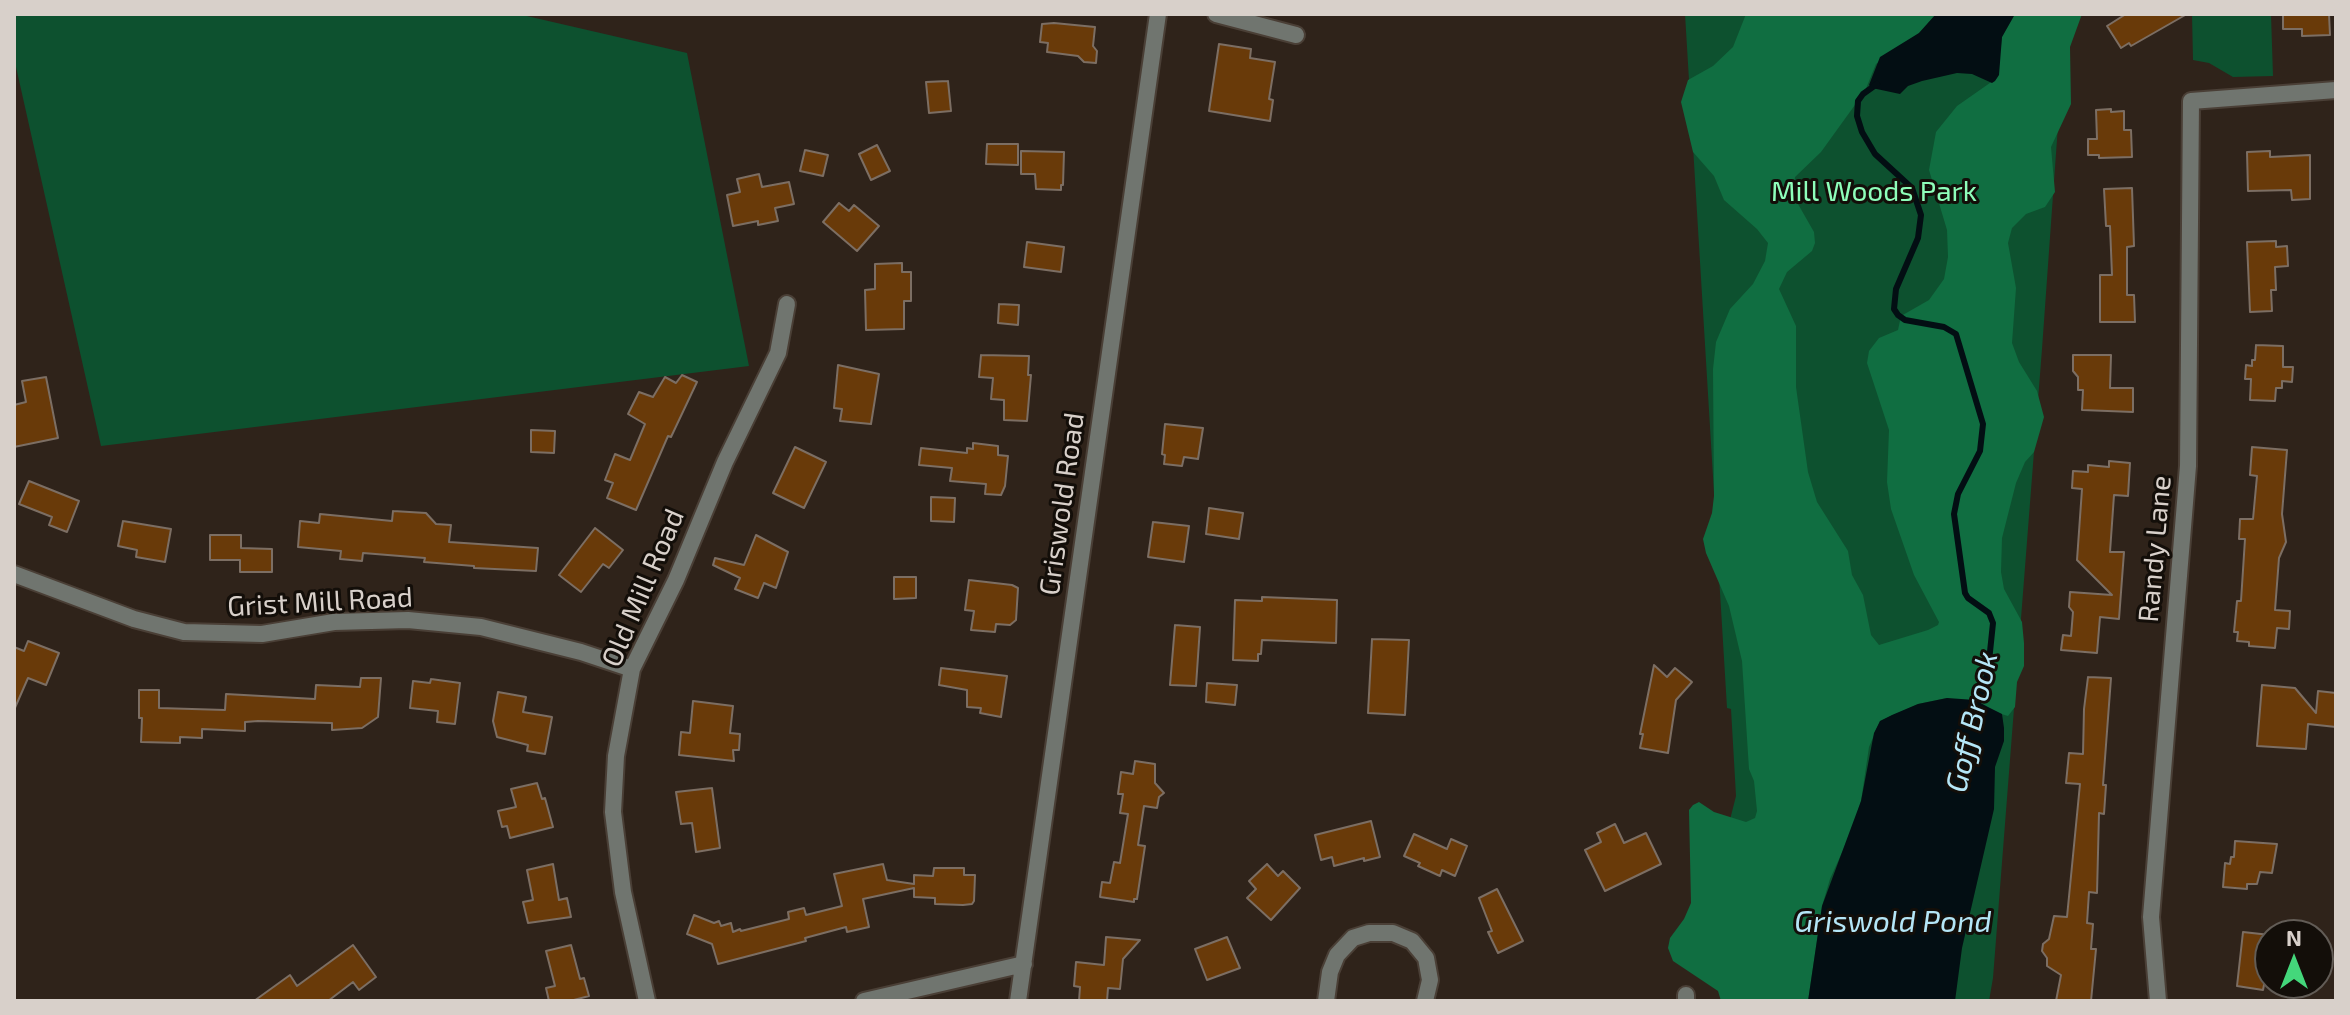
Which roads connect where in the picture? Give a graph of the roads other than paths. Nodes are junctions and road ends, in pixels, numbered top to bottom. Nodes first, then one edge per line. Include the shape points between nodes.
1 (1158, 14) edge
2 (1216, 14) edge
3 (1296, 35) dead end
4 (2336, 90) edge
5 (787, 304) dead end
6 (14, 574) edge
7 (632, 669) junction
8 (1024, 964) junction
9 (647, 1001) edge
10 (864, 1001) edge
11 (1018, 1001) edge
12 (1326, 1001) edge
13 (1425, 1001) edge
14 (2158, 1001) edge

1 - 8 street, Griswold Road
2 - 3 street
4 - 14 street, Randy Lane via 2191,101 2188,466 2151,917
5 - 7 street, Old Mill Road via 778,353
6 - 7 street, Grist Mill Road via 184,632 262,634 334,622 408,620 481,627
7 - 9 street, Old Mill Road via 616,756 613,812 623,892
8 - 10 street
8 - 11 street, Griswold Road
12 - 13 street via 1337,955 1353,938 1369,933 1393,933 1412,941 1426,958 1430,980

